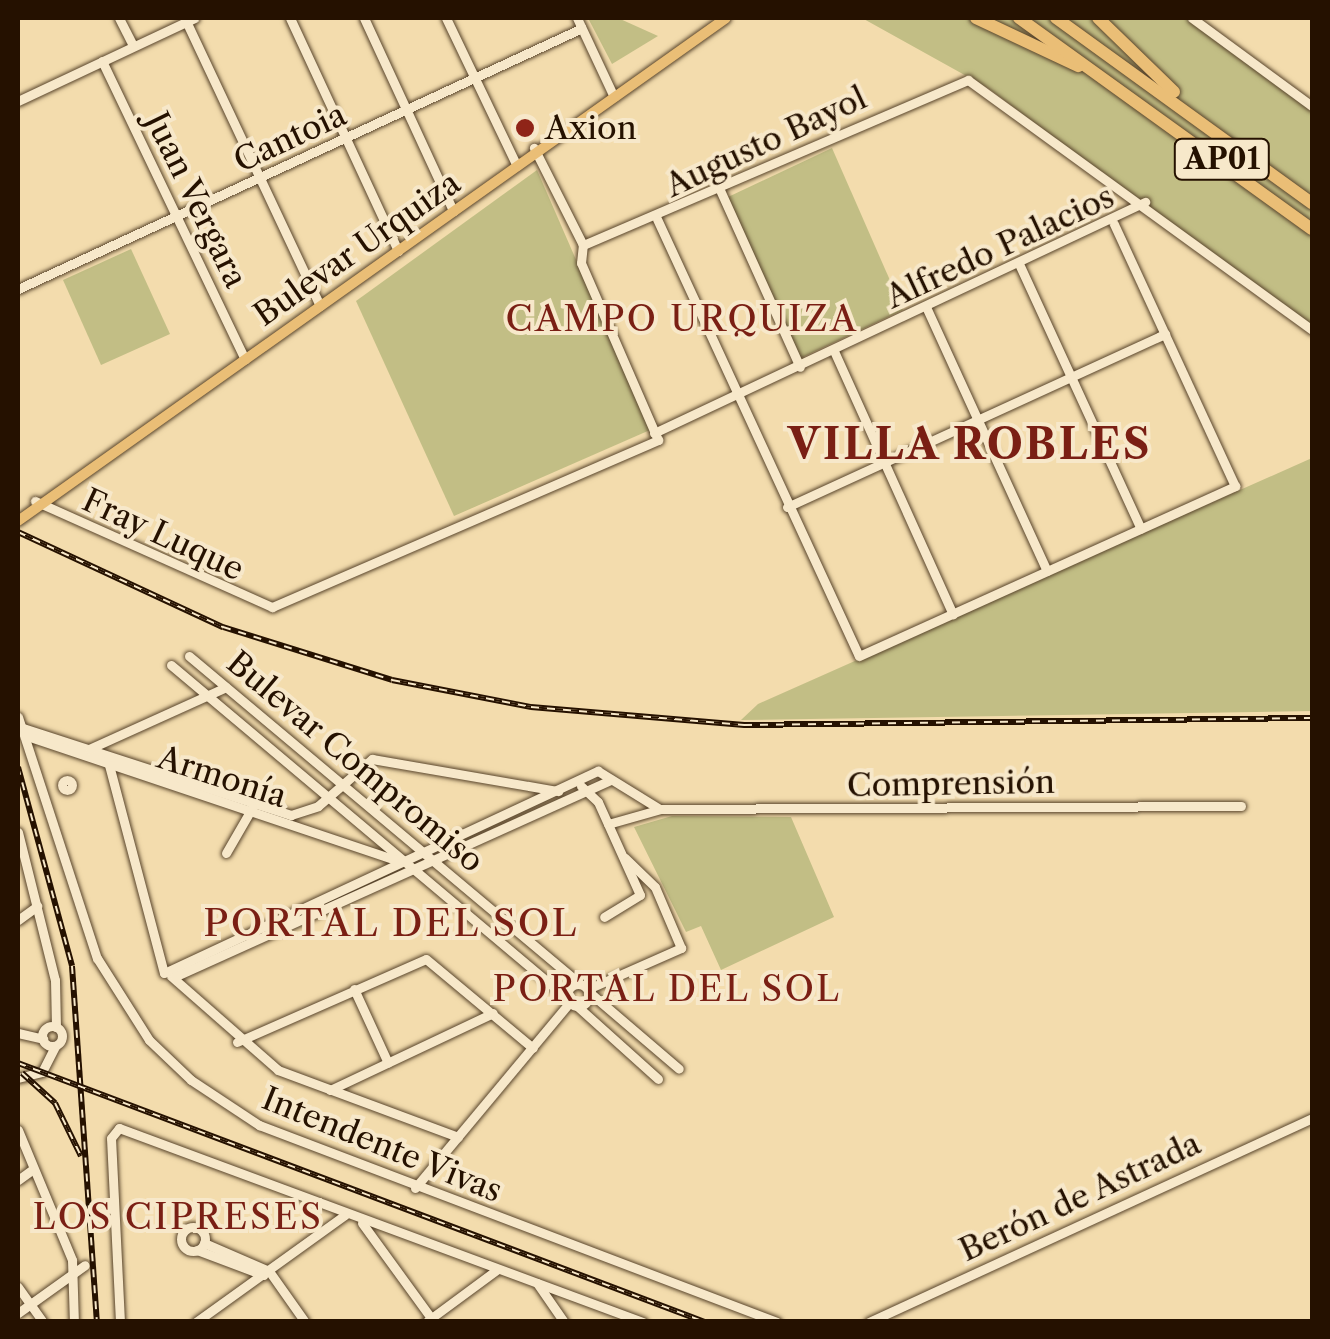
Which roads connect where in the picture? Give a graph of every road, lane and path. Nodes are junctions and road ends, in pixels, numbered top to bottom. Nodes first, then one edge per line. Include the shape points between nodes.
1 (120, 18) edge
2 (290, 18) edge
3 (364, 18) edge
4 (446, 18) edge
5 (576, 18) edge
6 (722, 18) edge
7 (976, 18) edge
8 (1020, 18) edge
9 (1056, 18) edge
10 (1098, 18) edge
11 (1192, 18) edge
12 (190, 19) edge
13 (172, 22) edge
14 (582, 28) junction
15 (133, 46) junction
16 (102, 61) junction
17 (475, 78) junction
18 (1129, 92) junction
19 (613, 95) junction
20 (18, 101) edge
21 (1312, 106) edge
22 (407, 110) junction
23 (1205, 121) junction
24 (347, 139) junction
25 (535, 150) junction
26 (516, 164) junction
27 (261, 180) junction
28 (720, 190) junction
29 (1145, 202) junction
30 (1312, 202) edge
31 (452, 209) junction
32 (178, 219) junction
33 (657, 219) junction
34 (1114, 224) junction
35 (1312, 228) edge
36 (584, 246) junction
37 (397, 248) junction
38 (1020, 266) junction
39 (18, 289) edge
40 (319, 304) junction
41 (927, 309) junction
42 (1312, 330) edge
43 (1165, 334) junction
44 (834, 351) junction
45 (244, 357) junction
46 (800, 366) junction
47 (1071, 377) junction
48 (736, 396) junction
49 (978, 420) junction
50 (656, 437) junction
51 (884, 462) junction
52 (38, 503) junction
53 (786, 507) junction
54 (21, 513) edge
55 (1141, 529) junction
56 (1047, 571) junction
57 (272, 607) joint
58 (953, 614) junction
59 (188, 656) dead end
60 (171, 664) dead end
61 (226, 687) junction
62 (207, 695) junction
63 (18, 718) edge
64 (24, 732) junction
65 (89, 749) junction
66 (109, 761) junction
67 (612, 780) junction
68 (574, 784) junction
69 (62, 785) dead end
70 (343, 786) junction
71 (585, 788) junction
72 (46, 790) junction
73 (558, 791) junction
74 (327, 799) junction
75 (1241, 806) dead end
76 (252, 808) junction
77 (660, 809) junction
78 (608, 824) junction
79 (18, 832) edge
80 (226, 853) dead end
81 (427, 856) junction
82 (624, 858) junction
83 (407, 865) junction
84 (37, 906) junction
85 (604, 917) dead end
86 (18, 920) edge
87 (169, 975) junction
88 (354, 988) junction
89 (586, 989) junction
90 (572, 1002) junction
91 (493, 1013) junction
92 (56, 1027) junction
93 (18, 1033) edge
94 (43, 1039) junction
95 (237, 1042) junction
96 (56, 1046) junction
97 (532, 1048) junction
98 (388, 1063) junction
99 (679, 1069) dead end
100 (18, 1078) edge
101 (658, 1079) dead end
102 (330, 1090) junction
103 (1312, 1118) edge
104 (18, 1130) edge
105 (458, 1138) junction
106 (32, 1170) junction
107 (18, 1180) edge
108 (415, 1188) junction
109 (345, 1214) junction
110 (360, 1221) junction
111 (200, 1247) dead end
112 (85, 1265) dead end
113 (498, 1269) junction
114 (73, 1273) junction
115 (266, 1273) junction
116 (536, 1283) junction
117 (18, 1286) edge
118 (30, 1304) junction
119 (18, 1313) edge
120 (430, 1320) edge
121 (43, 1322) edge
122 (74, 1322) edge
123 (120, 1322) edge
124 (196, 1322) edge
125 (305, 1322) edge
126 (564, 1322) edge
127 (643, 1322) edge
128 (777, 1322) edge
129 (870, 1322) edge

1 - 15 street
2 - 24 street
3 - 22 street
4 - 17 street
5 - 14 street
6 - 19 main road, Bulevar Urquiza
7 - 18 highway
8 - 18 highway, AP01
9 - 23 highway, AP01
10 - 23 highway
11 - 21 street
12 - 13 street
12 - 27 street
13 - 15 street
14 - 17 street, Cantoia
14 - 19 street
15 - 16 street
16 - 20 street
16 - 32 street, Juan Vergara
17 - 22 street, Cantoia
17 - 26 street
18 - 35 highway, AP01
19 - 25 main road, Bulevar Urquiza
22 - 24 street, Cantoia
22 - 31 street
23 - 30 highway, AP01
24 - 27 street, Cantoia
24 - 37 street
25 - 26 main road, Bulevar Urquiza
25 - 36 street
26 - 31 main road, Bulevar Urquiza
27 - 32 street, Cantoia
27 - 40 street
28 - 29 street, Augusto Bayol via 968,80
28 - 33 street, Augusto Bayol
28 - 46 street
29 - 34 street, Alfredo Palacios
29 - 42 street
31 - 37 main road, Bulevar Urquiza
32 - 39 street, Cantoia
32 - 45 street, Juan Vergara
33 - 36 street, Augusto Bayol
33 - 48 street
34 - 38 street, Alfredo Palacios
34 - 43 street
36 - 50 street via 580,263
37 - 40 main road, Bulevar Urquiza
38 - 41 street, Alfredo Palacios
38 - 47 street
40 - 45 main road, Bulevar Urquiza
41 - 44 street, Alfredo Palacios
41 - 49 street
43 - 47 street
43 - 55 street via 1235,486
44 - 46 street, Alfredo Palacios
44 - 51 street
45 - 52 main road, Bulevar Urquiza
46 - 48 street, Alfredo Palacios
47 - 49 street
47 - 55 street
48 - 50 street, Alfredo Palacios
48 - 53 street
49 - 51 street
49 - 56 street
50 - 57 street, Alfredo Palacios
51 - 53 street
51 - 58 street
52 - 54 main road, Bulevar Urquiza
52 - 57 street, Fray Luque
53 - 58 street via 854,654
55 - 56 street
56 - 58 street
59 - 61 street, Bulevar Compromiso
60 - 62 street, Bulevar Compromiso
61 - 62 street
61 - 70 street, Bulevar Compromiso
62 - 65 street
62 - 74 street, Bulevar Compromiso
63 - 64 street, Intendente Vivas
64 - 65 street, Armonía
64 - 66 street, Armonía
64 - 72 street, Intendente Vivas
65 - 66 street, Armonía
66 - 76 street, Armonía
66 - 87 street
67 - 68 street via 598,771
67 - 71 street
67 - 77 street
68 - 71 street
68 - 73 street
69 - 72 street
70 - 73 street via 372,760
70 - 74 street
70 - 81 street, Bulevar Compromiso
71 - 78 street
71 - 81 street
72 - 108 street, Intendente Vivas via 97,958 166,1060 258,1125
73 - 81 street
74 - 76 street, Armonía via 291,815
74 - 83 street, Bulevar Compromiso
75 - 77 street, Comprensión
76 - 80 street
76 - 83 street, Armonía
77 - 78 street, Comprensión
78 - 82 street
79 - 84 street
81 - 83 street
81 - 83 street
81 - 89 street, Bulevar Compromiso
82 - 85 street via 640,895
82 - 89 street via 656,886 681,948
83 - 87 street
83 - 90 street, Bulevar Compromiso
84 - 86 street
84 - 92 street via 61,1012
87 - 95 street
88 - 91 street via 426,959
88 - 95 street
88 - 98 street
89 - 90 street
89 - 90 street
89 - 99 street, Bulevar Compromiso
90 - 97 street
90 - 101 street, Bulevar Compromiso
91 - 97 street
91 - 98 street
92 - 94 street
92 - 96 street
93 - 94 street
94 - 96 street
95 - 102 street
96 - 100 street via 42,1072
97 - 105 street
98 - 102 street
102 - 105 street
103 - 129 street, Berón de Astrada
104 - 106 street
105 - 108 street
106 - 107 street
106 - 114 street
108 - 128 street, Intendente Vivas
109 - 110 street
109 - 115 street
109 - 123 street via 114,1129
110 - 113 street
110 - 120 street
111 - 115 street
112 - 114 street
113 - 116 street
113 - 120 street
114 - 118 street
114 - 122 street
115 - 124 street
115 - 125 street
116 - 126 street
116 - 127 street
117 - 118 street
118 - 119 street
118 - 121 street

